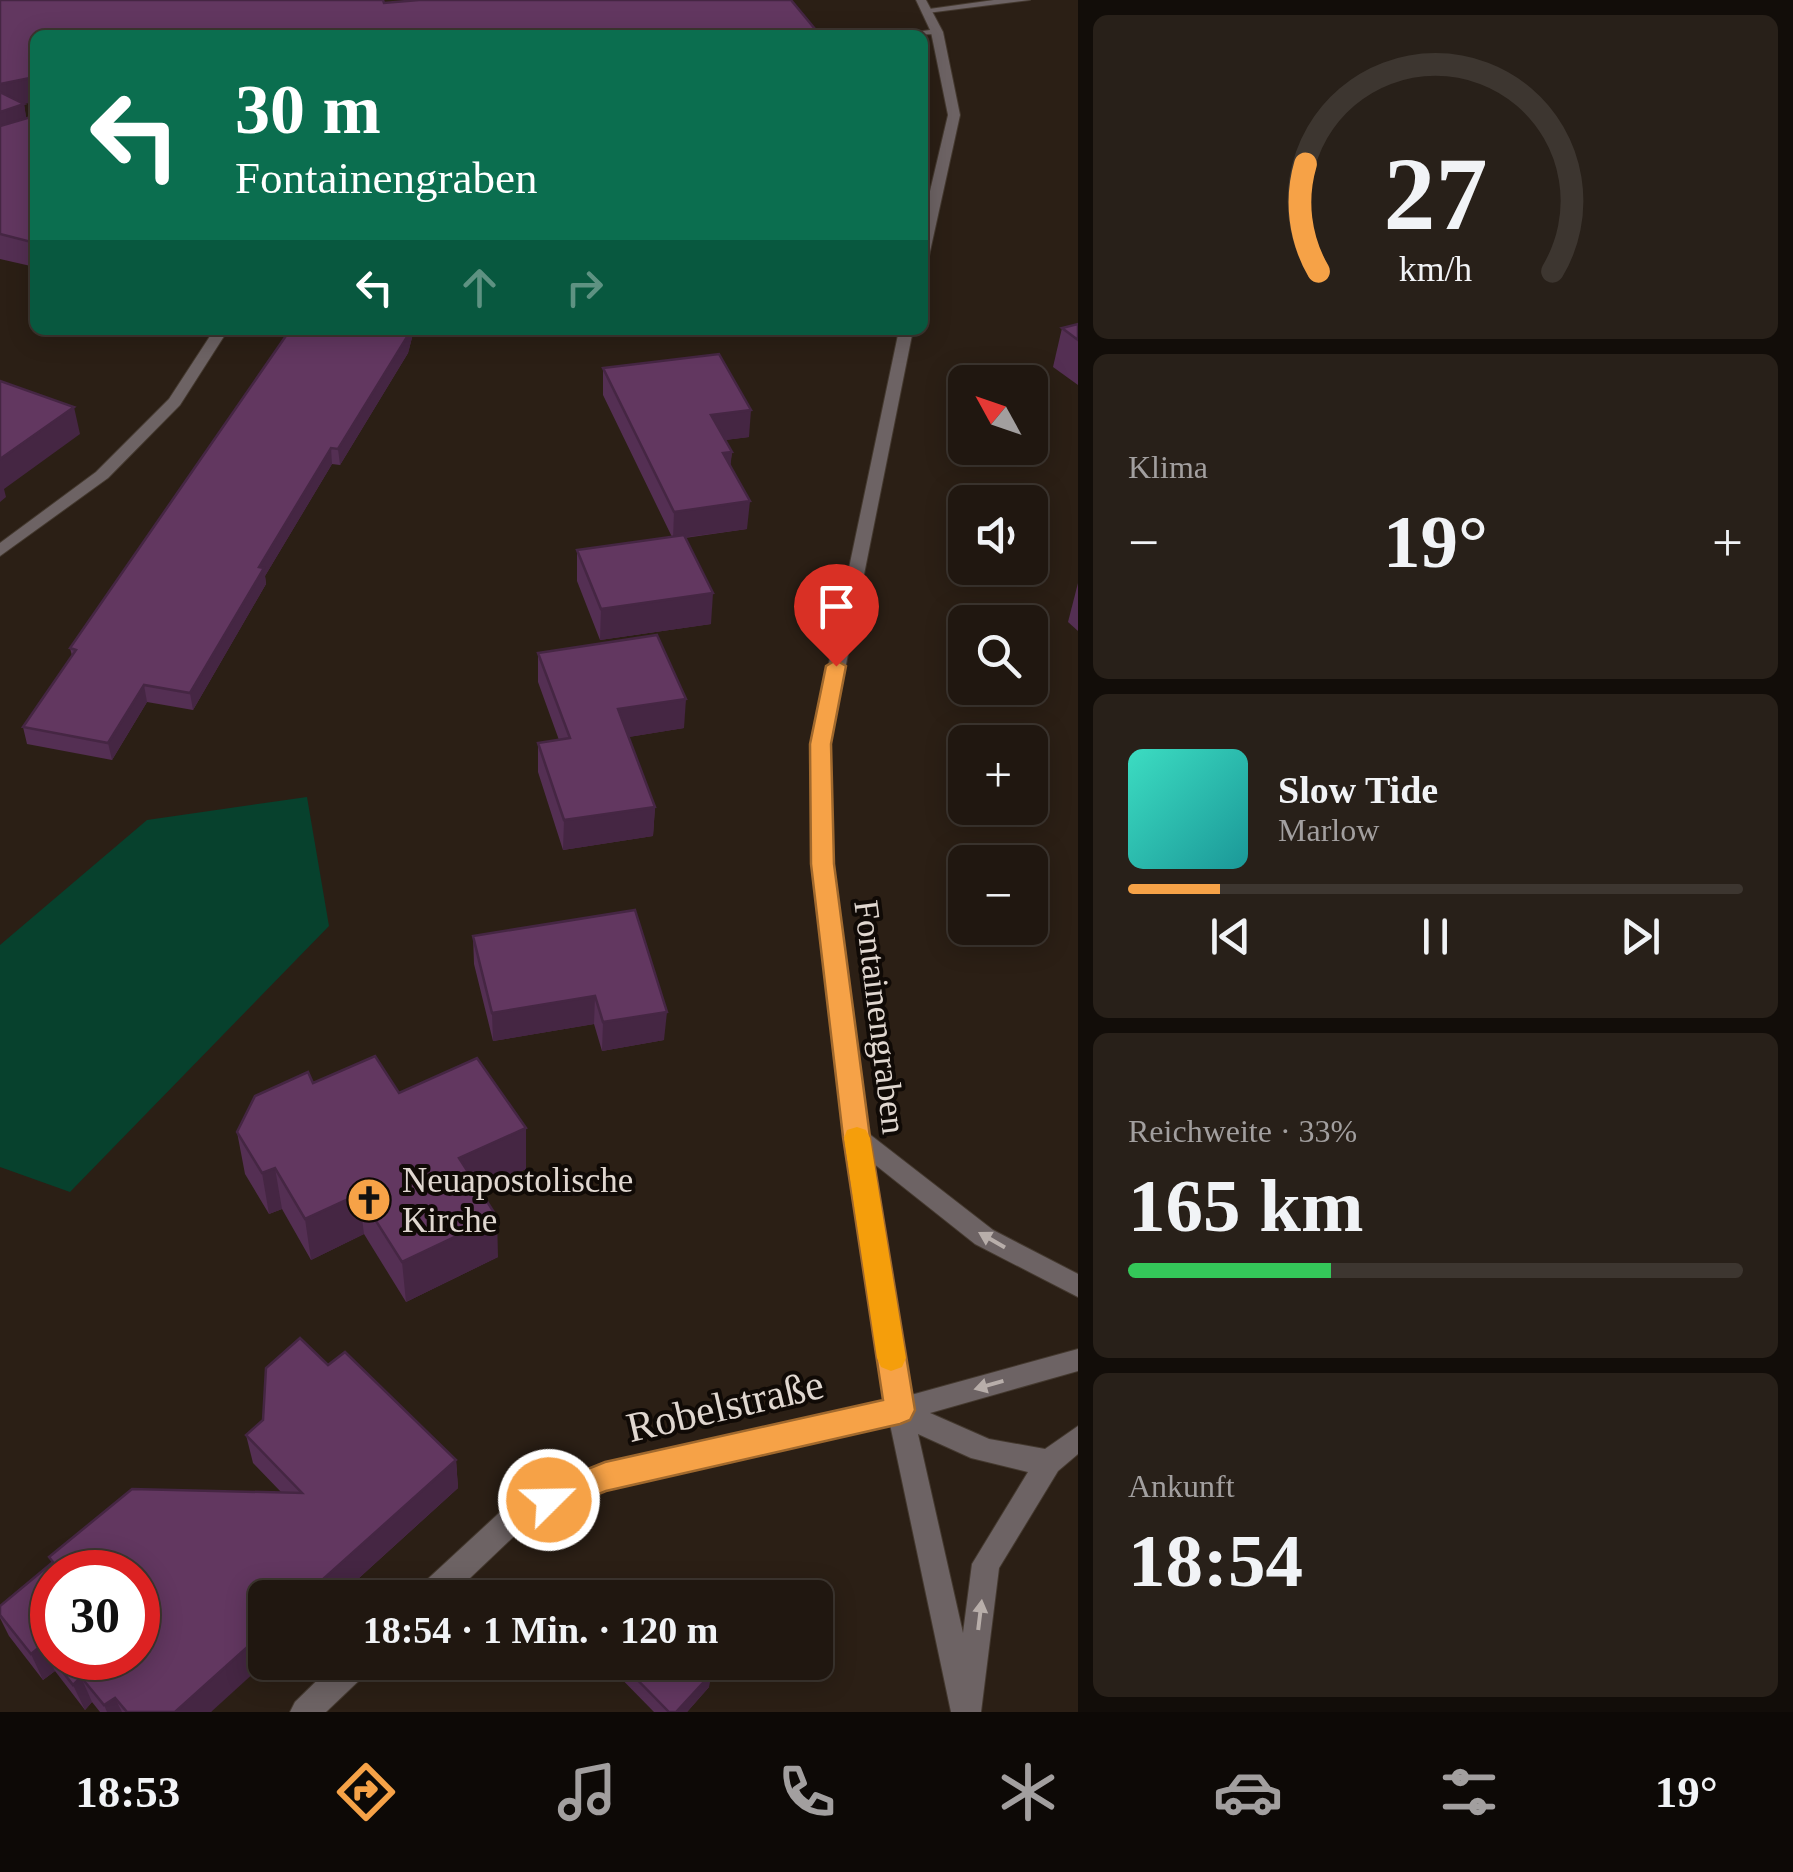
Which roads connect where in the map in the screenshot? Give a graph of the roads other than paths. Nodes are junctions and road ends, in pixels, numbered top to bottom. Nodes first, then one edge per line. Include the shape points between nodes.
1 (1025, 0) edge
2 (924, 5) edge
3 (937, 32) junction
4 (928, 33) edge
5 (928, 231) edge
6 (218, 335) edge
7 (905, 335) edge
8 (0, 551) edge
9 (856, 1137) junction
10 (1078, 1286) edge
11 (1078, 1360) edge
12 (900, 1410) junction
13 (1078, 1438) edge
14 (1049, 1462) junction
15 (447, 1580) edge
16 (339, 1680) edge
17 (305, 1712) edge
18 (967, 1712) edge

1 - 2 street
2 - 3 street
3 - 4 street
3 - 5 street via 954,121
6 - 8 street via 175,402 102,475
7 - 9 street, Fontainengraben via 821,744 823,864
10 -> 9 street via 984,1236
9 - 12 street, Fontainengraben
11 -> 12 street, Robelstraße
12 - 14 street via 1003,1458
12 - 15 street, Robelstraße via 605,1476 521,1511
12 - 18 street, Fontainengraben
13 - 14 street
18 -> 14 street via 986,1564
16 - 17 street

